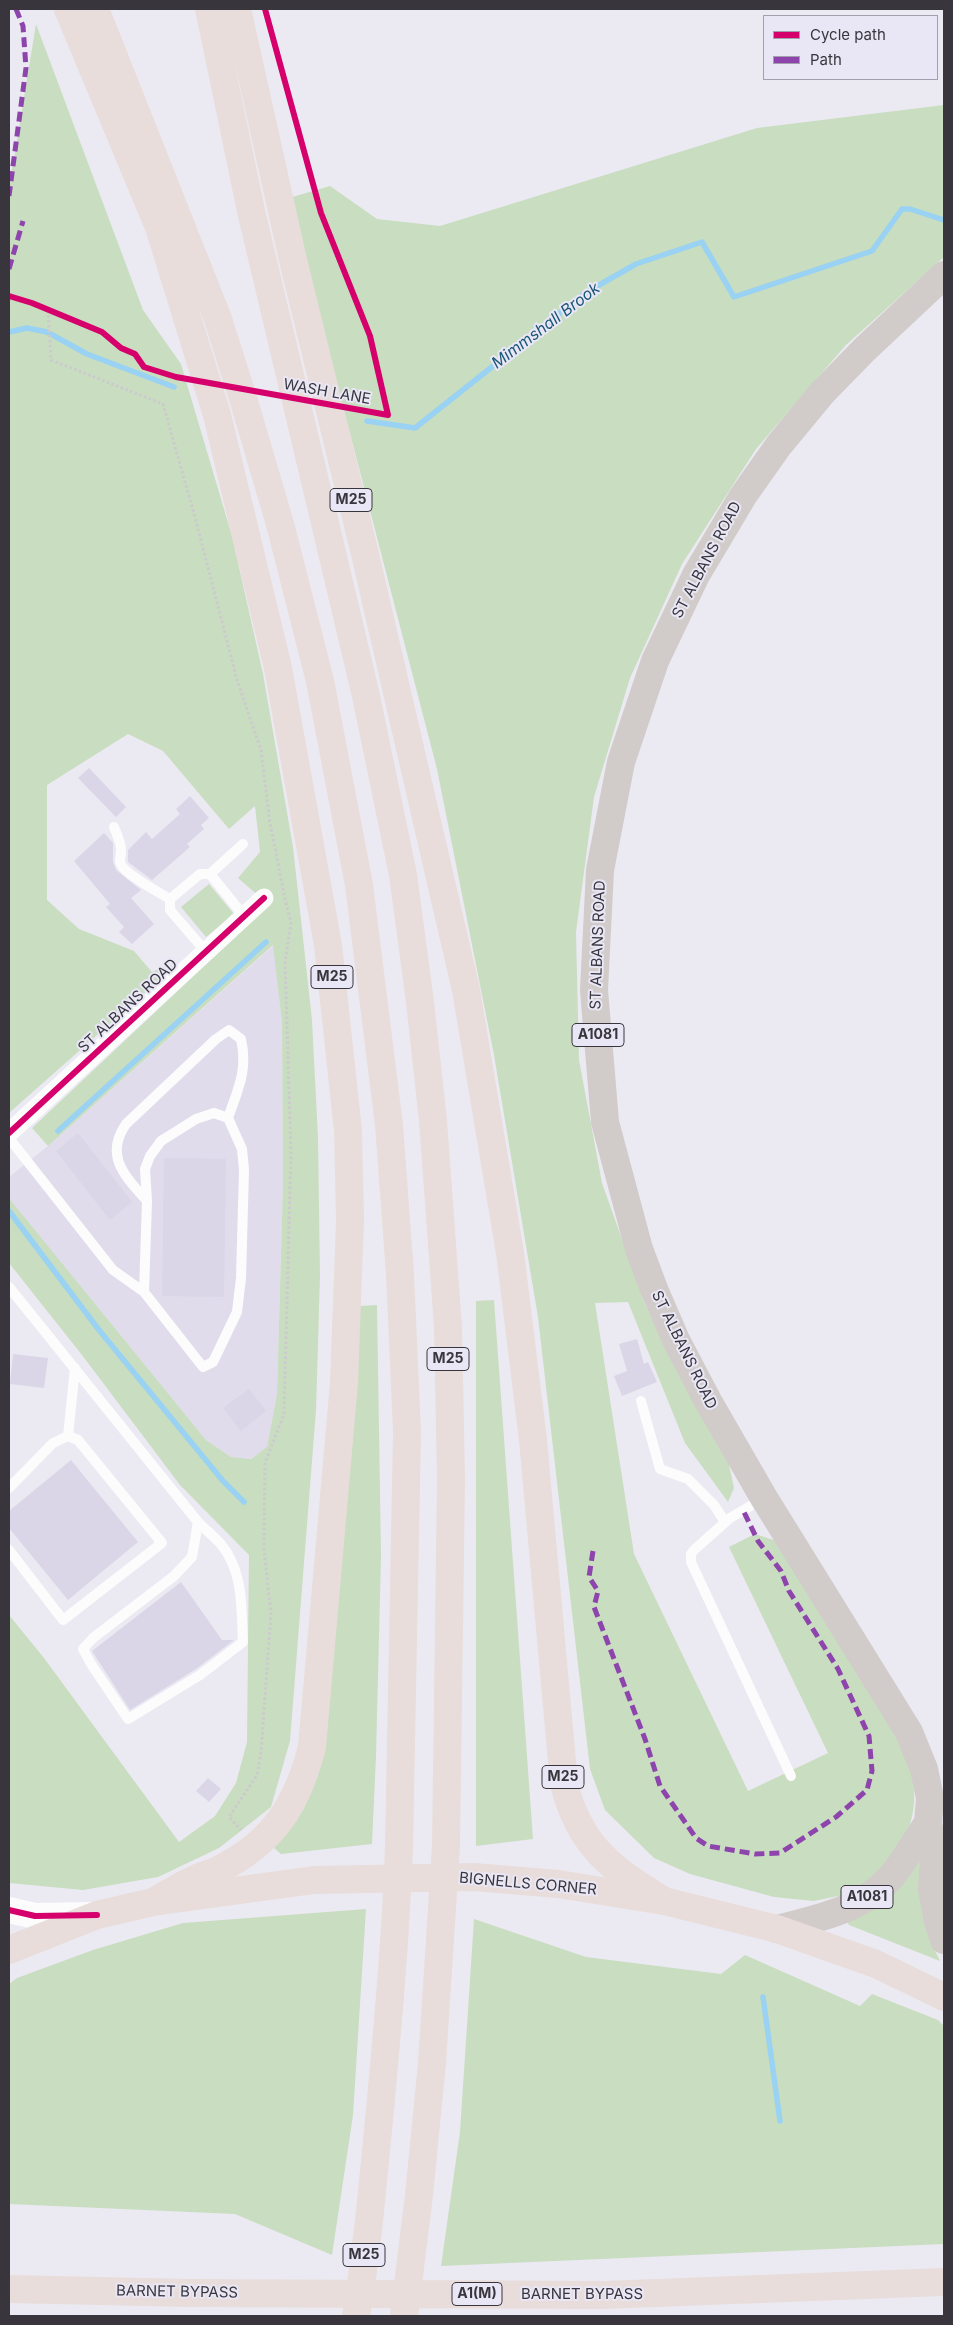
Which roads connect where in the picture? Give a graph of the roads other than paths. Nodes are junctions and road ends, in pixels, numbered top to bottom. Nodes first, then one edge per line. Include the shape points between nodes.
1 (68, 9) edge
2 (95, 9) edge
3 (209, 9) edge
4 (237, 9) edge
5 (944, 275) edge
6 (114, 827) dead end
7 (243, 844) dead end
8 (210, 874) junction
9 (264, 898) dead end
10 (170, 899) junction
11 (244, 916) junction
12 (206, 952) junction
13 (228, 1118) junction
14 (9, 1133) edge
15 (9, 1138) edge
16 (147, 1201) junction
17 (9, 1287) edge
18 (144, 1292) junction
19 (75, 1368) junction
20 (641, 1401) dead end
21 (68, 1436) junction
22 (9, 1488) edge
23 (764, 1498) junction
24 (198, 1522) junction
25 (725, 1522) junction
26 (9, 1550) edge
27 (791, 1776) dead end
28 (928, 1823) junction
29 (664, 1900) junction
30 (153, 1902) junction
31 (9, 1910) edge
32 (98, 1915) junction
33 (778, 1929) junction
34 (944, 1940) edge
35 (9, 1950) edge
36 (944, 1997) edge
37 (944, 2282) edge
38 (9, 2289) edge
39 (356, 2316) edge
40 (404, 2316) edge

1 - 30 highway, M25 via 159,227 218,415 283,697 328,945 348,1131 350,1220 344,1383 312,1747 295,1798 282,1819 262,1840 217,1871
2 - 39 highway, M25 via 218,319 280,524 320,681 359,885 389,1125 407,1432 399,1846 397,1910 372,2194
3 - 40 highway, M25 via 251,211 366,696 402,875 433,1121 448,1327 451,1479 446,1846 432,2063
4 - 29 highway, M25 via 466,990 510,1253 533,1440 564,1784 574,1819 593,1848 628,1878
5 - 23 main road, ST ALBANS ROAD / A1081 via 822,394 742,496 701,567 655,661 621,762 600,870 594,990 605,1122 639,1249 654,1289 708,1401
6 - 10 lane via 121,849 120,863 143,884
7 - 8 lane
8 - 10 lane via 200,874
8 - 11 lane
9 - 11 street, ST ALBANS ROAD
10 - 12 lane via 170,910
11 - 12 street, ST ALBANS ROAD
12 - 14 street, ST ALBANS ROAD
13 - 16 lane via 214,1113 196,1119 161,1141 145,1169
13 - 16 lane via 244,1074 245,1055 241,1039 229,1030 126,1124 118,1136 116,1156 121,1168
13 - 18 lane via 242,1149 244,1170 241,1278 237,1312 213,1362 203,1366
15 - 18 lane via 113,1270
16 - 18 lane
17 - 19 lane
19 - 21 lane
19 - 24 lane
20 - 25 lane via 660,1469 688,1480 714,1505
21 - 22 lane via 53,1443
21 - 26 lane via 78,1440 162,1543 63,1620
23 - 25 lane
23 - 28 main road, ST ALBANS ROAD / A1081 via 909,1732 924,1769 930,1798
24 - 24 lane via 221,1544 235,1569 240,1588 243,1642 200,1675 128,1719 83,1649 174,1576 192,1557
25 - 27 lane via 694,1550 691,1562
28 - 33 main road, A1081 via 890,1877 874,1893 838,1912
28 - 34 main road, ST ALBANS ROAD / A1081 via 934,1857 932,1889
29 - 30 highway, BIGNELLS CORNER via 558,1884 474,1877 427,1877 314,1880
29 - 33 highway, BIGNELLS CORNER
30 - 32 highway, BIGNELLS CORNER
31 - 32 street, BIGNELLS CORNER via 35,1916
32 - 35 highway, BIGNELLS CORNER
33 - 36 highway, BIGNELLS CORNER via 876,1964
37 - 38 highway, BARNET BYPASS / A1(M) via 603,2295

